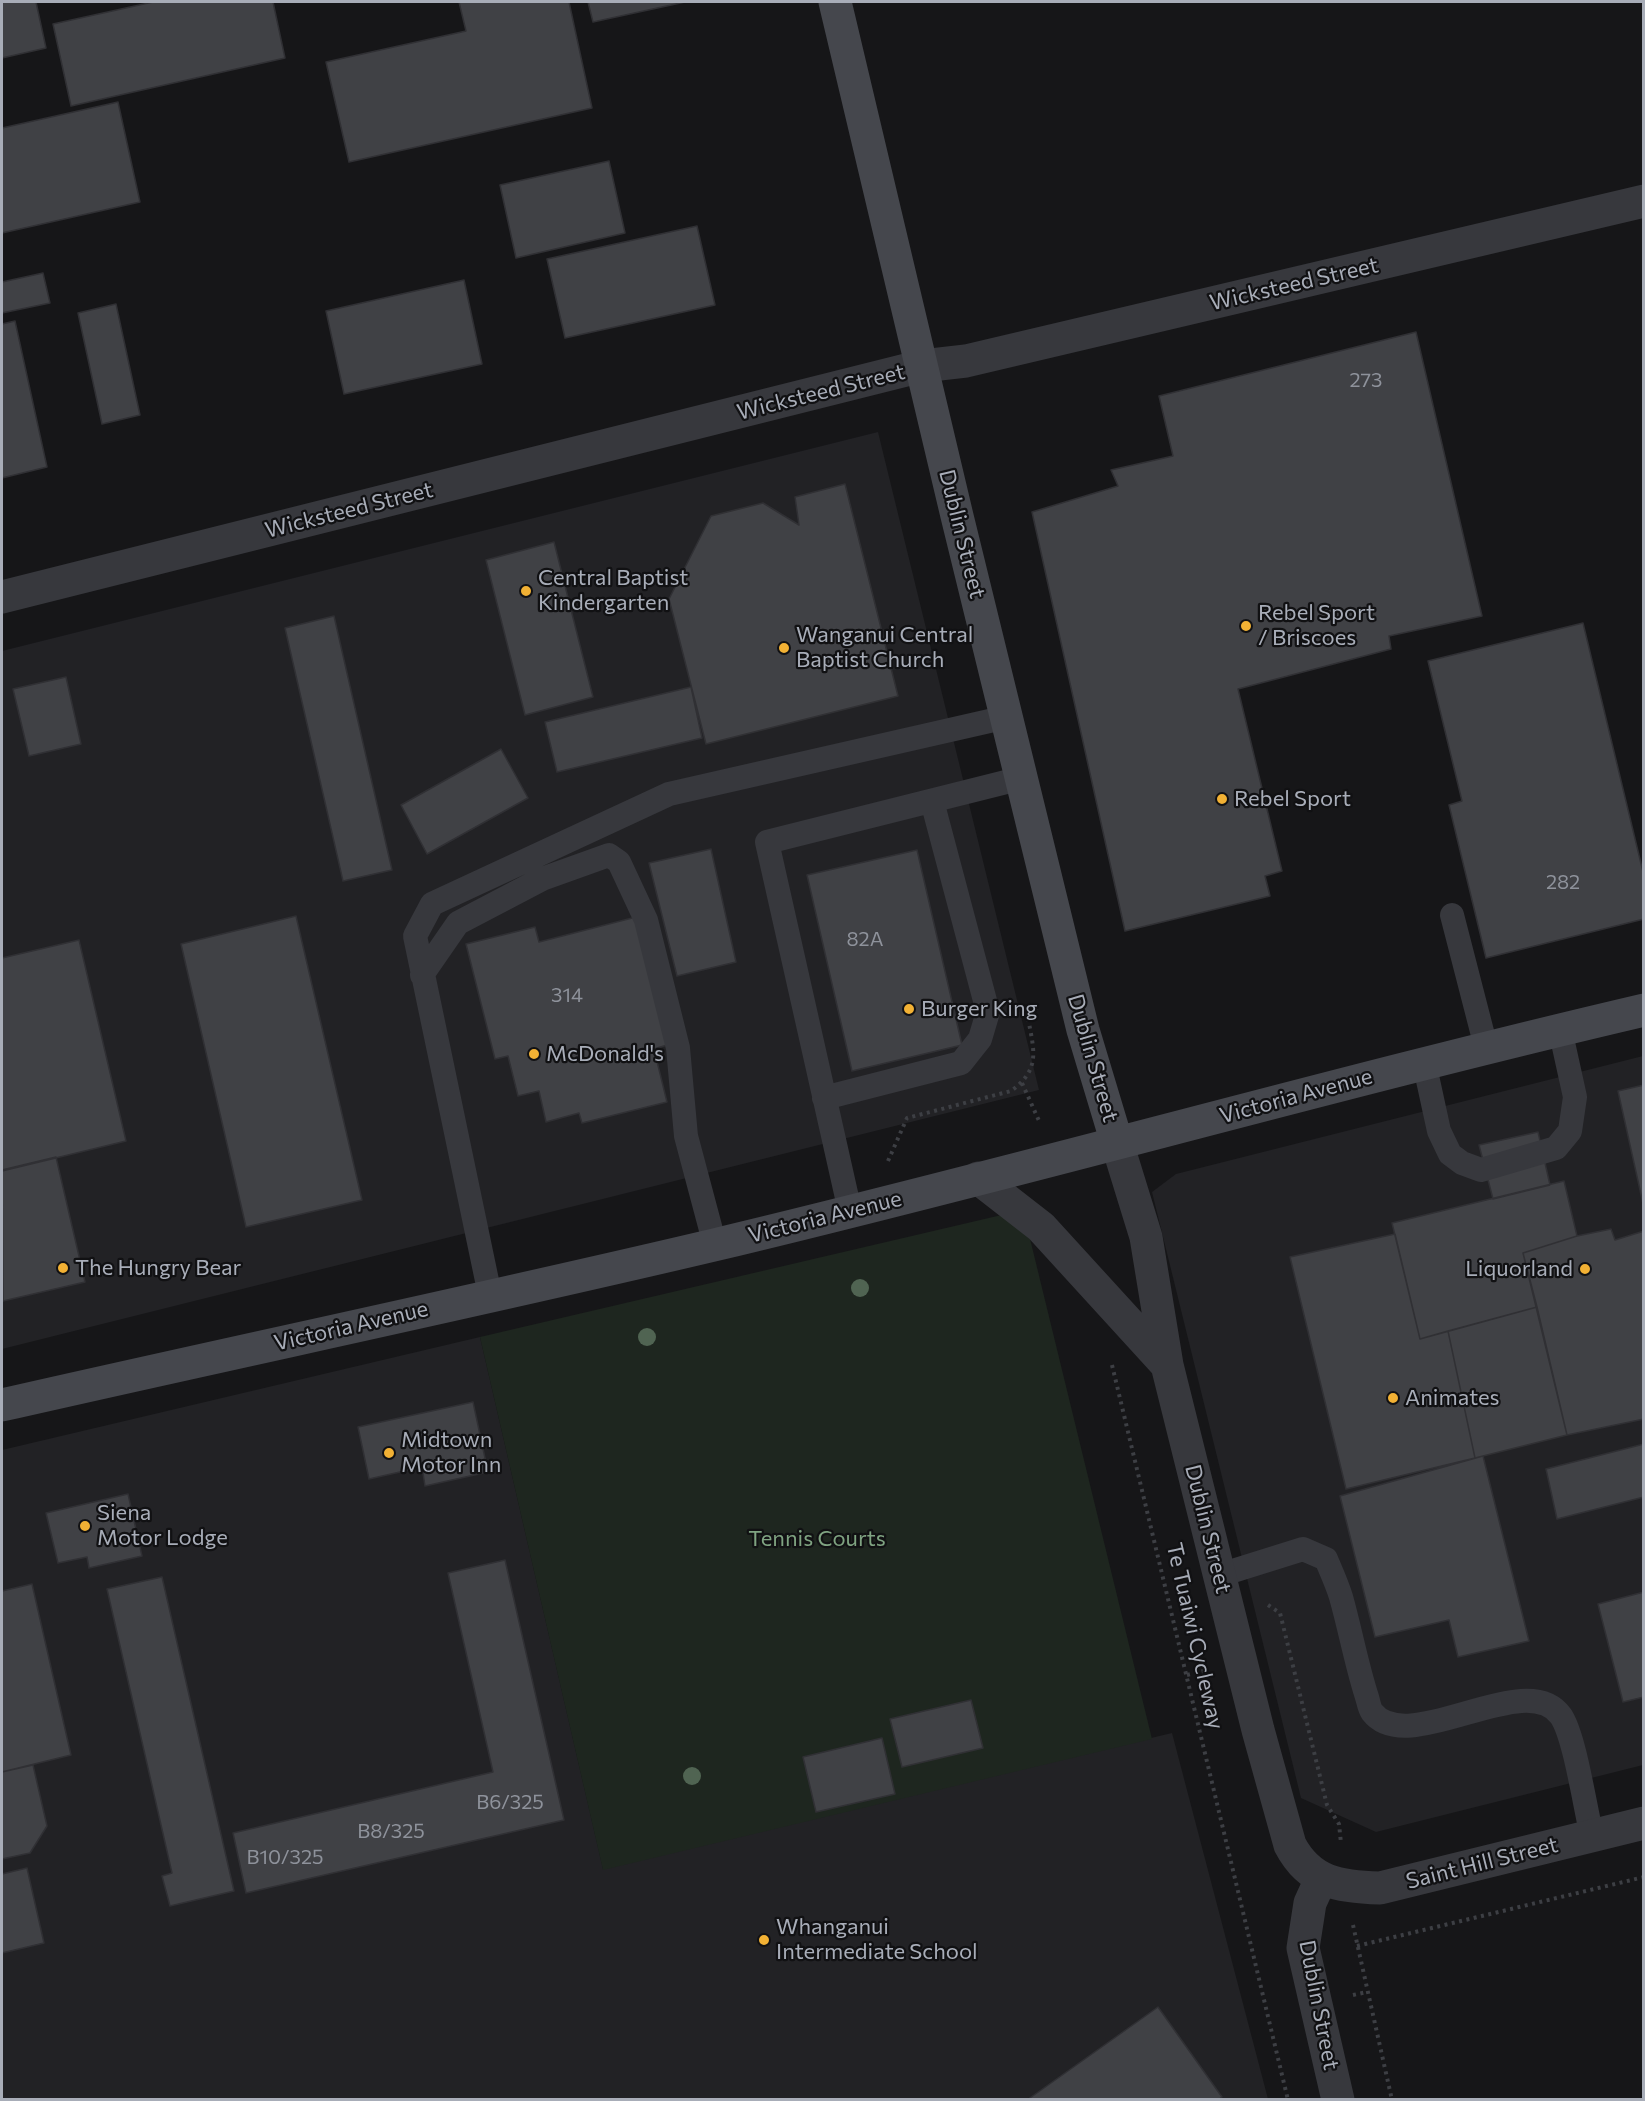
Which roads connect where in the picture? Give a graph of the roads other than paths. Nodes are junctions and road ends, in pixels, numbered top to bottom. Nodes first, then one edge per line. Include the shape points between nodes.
1 (835, 2) edge
2 (1644, 201) edge
3 (922, 366) junction
4 (2, 597) edge
5 (1006, 717) junction
6 (1022, 778) junction
7 (932, 801) junction
8 (1452, 915) dead end
9 (422, 975) junction
10 (1644, 1010) edge
11 (1560, 1029) junction
12 (1486, 1047) junction
13 (1424, 1062) junction
14 (824, 1098) junction
15 (1117, 1143) junction
16 (978, 1178) junction
17 (850, 1211) junction
18 (715, 1245) junction
19 (490, 1295) junction
20 (1167, 1365) junction
21 (2, 1405) edge
22 (1220, 1575) junction
23 (1644, 1823) edge
24 (1592, 1836) junction
25 (1321, 1879) junction
26 (1338, 2100) edge

1 - 3 main road, Dublin Street
2 - 3 street, Wicksteed Street via 966,362
3 - 4 street, Wicksteed Street
3 - 5 main road, Dublin Street
5 - 6 main road, Dublin Street
5 - 9 lane via 669,794 432,904 416,936
6 - 7 lane
6 - 15 main road, Dublin Street via 1083,1030
7 - 14 lane via 988,1012 980,1040 961,1063
7 - 14 lane via 767,842
8 - 12 lane
9 - 18 lane via 458,923 542,879 609,855 619,862 646,920 678,1048 686,1136
9 - 19 lane
10 - 11 main road, Victoria Avenue
11 - 12 main road, Victoria Avenue
11 - 13 lane via 1575,1097 1570,1131 1556,1148 1481,1170 1450,1154 1439,1131
12 - 13 main road, Victoria Avenue
13 - 15 main road, Victoria Avenue
14 - 17 lane
15 - 16 main road, Victoria Avenue
15 - 20 street, Dublin Street via 1146,1237
16 - 17 main road, Victoria Avenue
16 - 20 street via 1041,1227
17 - 18 main road, Victoria Avenue
18 - 19 main road, Victoria Avenue
19 - 21 main road, Victoria Avenue
20 - 22 street, Dublin Street
22 - 24 lane via 1303,1549 1326,1558 1341,1594 1372,1712 1385,1721 1407,1727 1530,1700 1551,1704 1570,1738
22 - 25 street, Dublin Street via 1290,1845 1298,1861
23 - 24 street, Saint Hill Street
24 - 25 street, Saint Hill Street via 1380,1888 1357,1888
25 - 26 street, Dublin Street via 1310,1903 1304,1947

